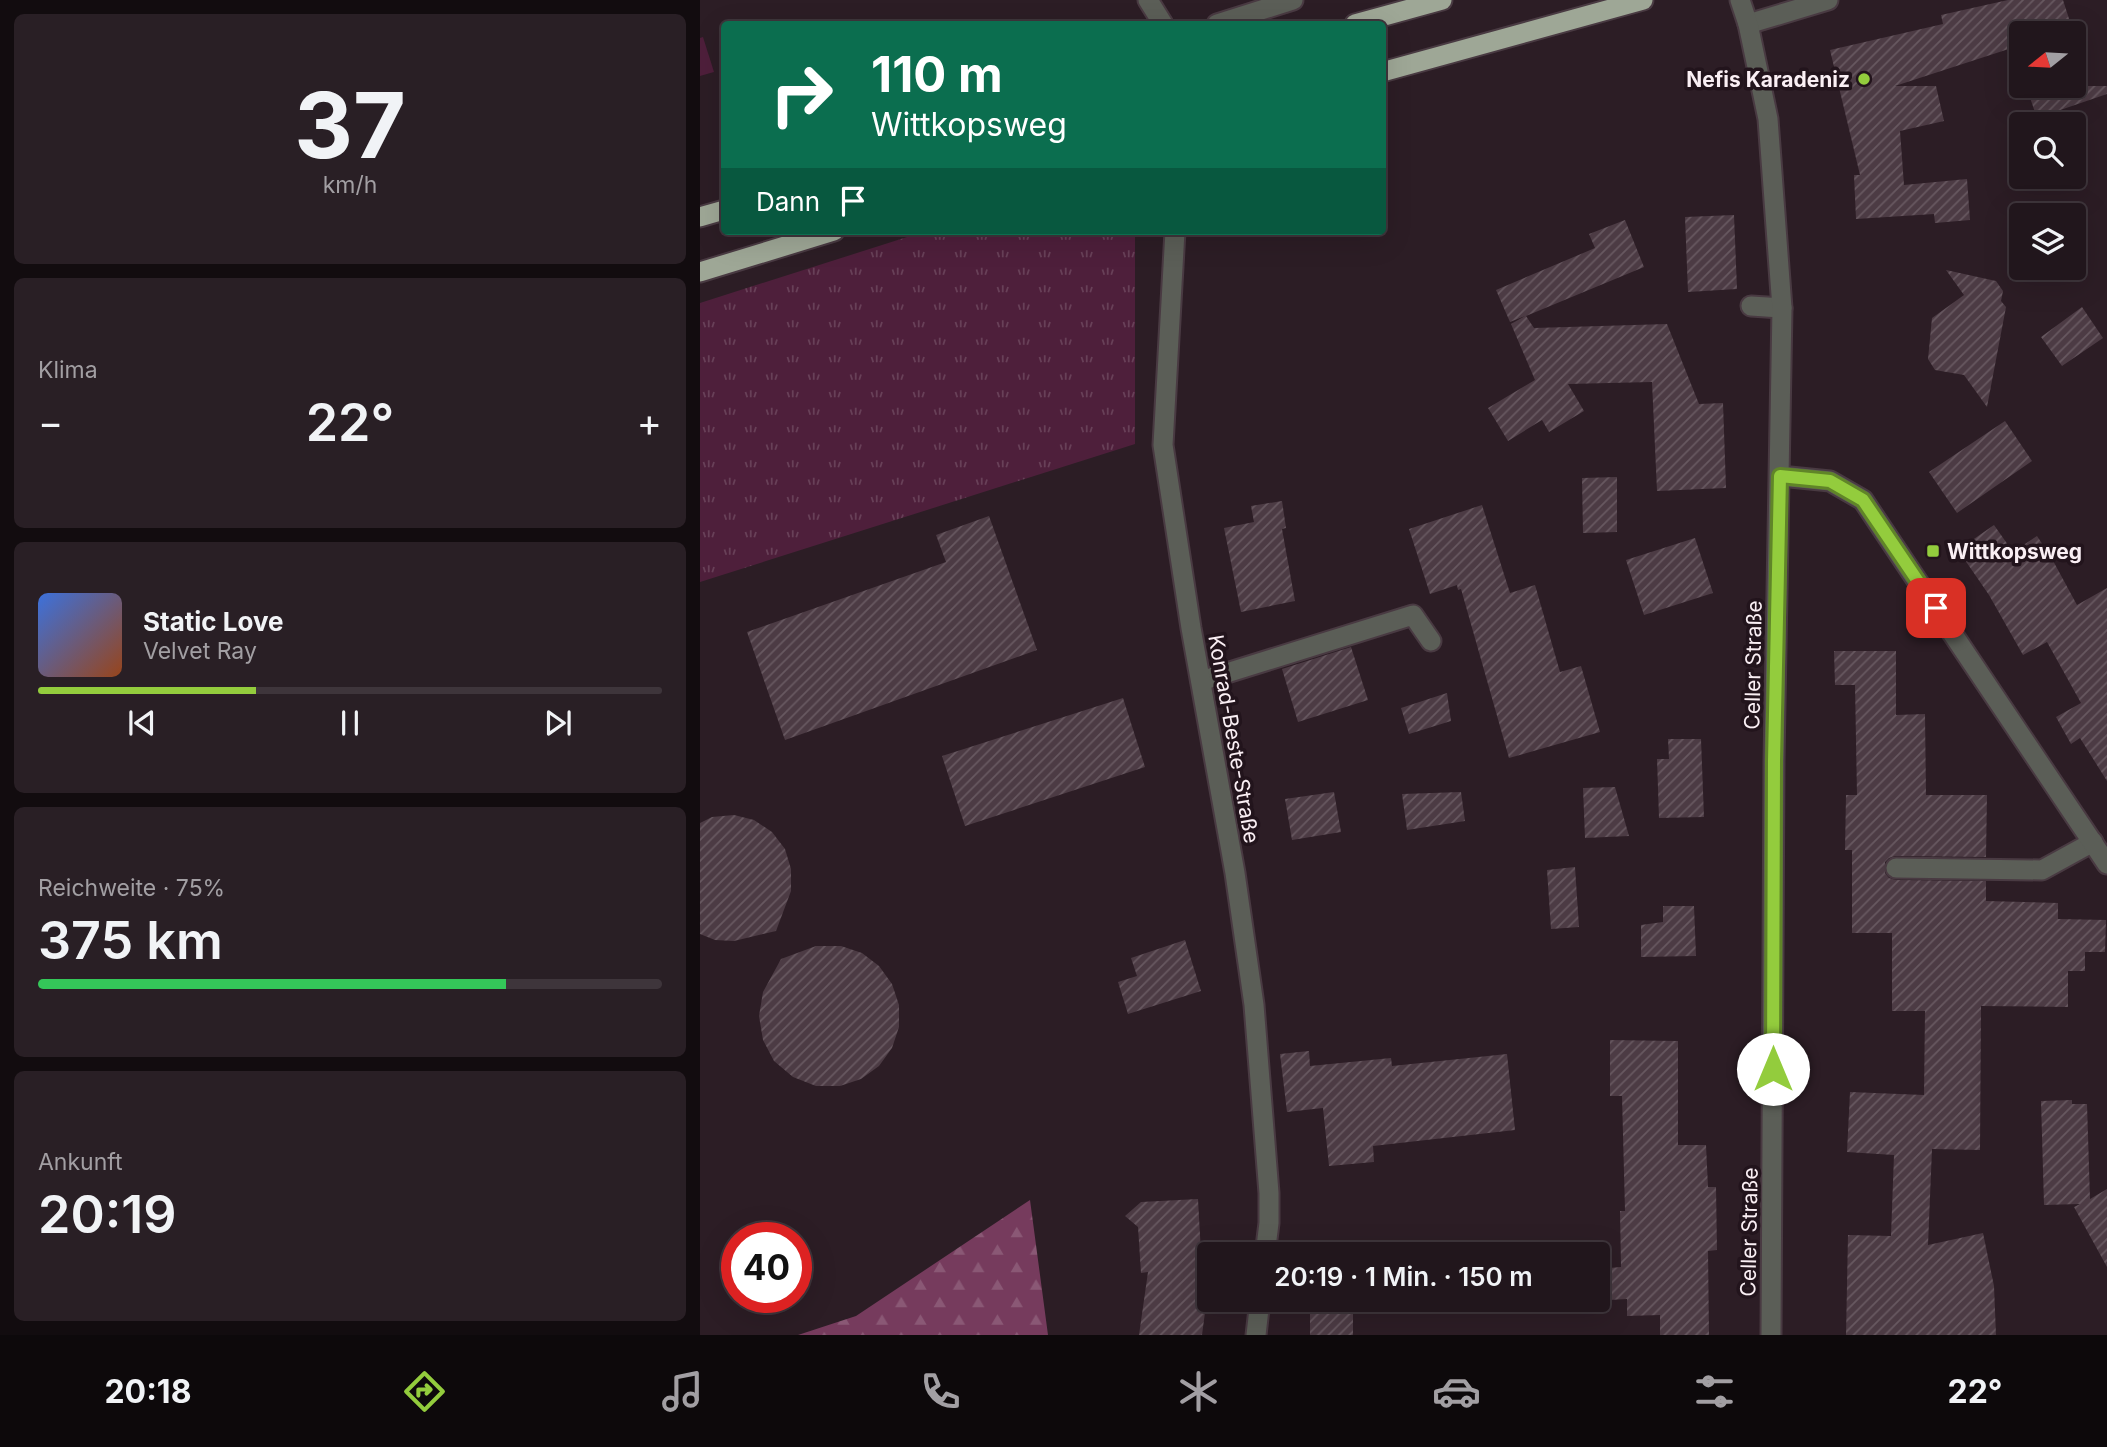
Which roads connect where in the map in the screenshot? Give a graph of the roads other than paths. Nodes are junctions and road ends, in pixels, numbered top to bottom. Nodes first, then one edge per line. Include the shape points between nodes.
1 (1148, 0) edge
2 (1293, 0) edge
3 (1442, 0) edge
4 (1643, 0) edge
5 (1740, 0) edge
6 (1828, 0) edge
7 (1161, 21) edge
8 (1226, 21) edge
9 (1366, 21) edge
10 (1748, 24) junction
11 (1386, 71) edge
12 (721, 211) edge
13 (700, 218) edge
14 (821, 235) edge
15 (1175, 235) edge
16 (700, 272) edge
17 (1751, 306) dead end
18 (1782, 308) junction
19 (1780, 476) junction
20 (1431, 641) dead end
21 (1201, 681) junction
22 (2093, 842) junction
23 (2107, 864) edge
24 (1896, 868) dead end
25 (1267, 1242) edge
26 (1259, 1312) edge
27 (1256, 1335) edge
28 (1771, 1335) edge

1 - 7 street
2 - 8 street
3 - 9 highway
4 - 11 highway
5 - 10 street, Celler Straße
6 - 10 street
10 - 18 street, Celler Straße via 1768,119
12 - 13 highway
14 - 16 highway
15 - 21 street, Konrad-Beste-Straße via 1163,445
17 - 18 street
18 - 19 street, Celler Straße
19 - 22 street via 1830,481 1863,500
19 - 28 street, Celler Straße
20 - 21 street via 1413,615
21 - 25 street, Konrad-Beste-Straße via 1254,1005 1269,1193
22 - 23 street
22 - 24 street via 2042,870
26 - 27 street

